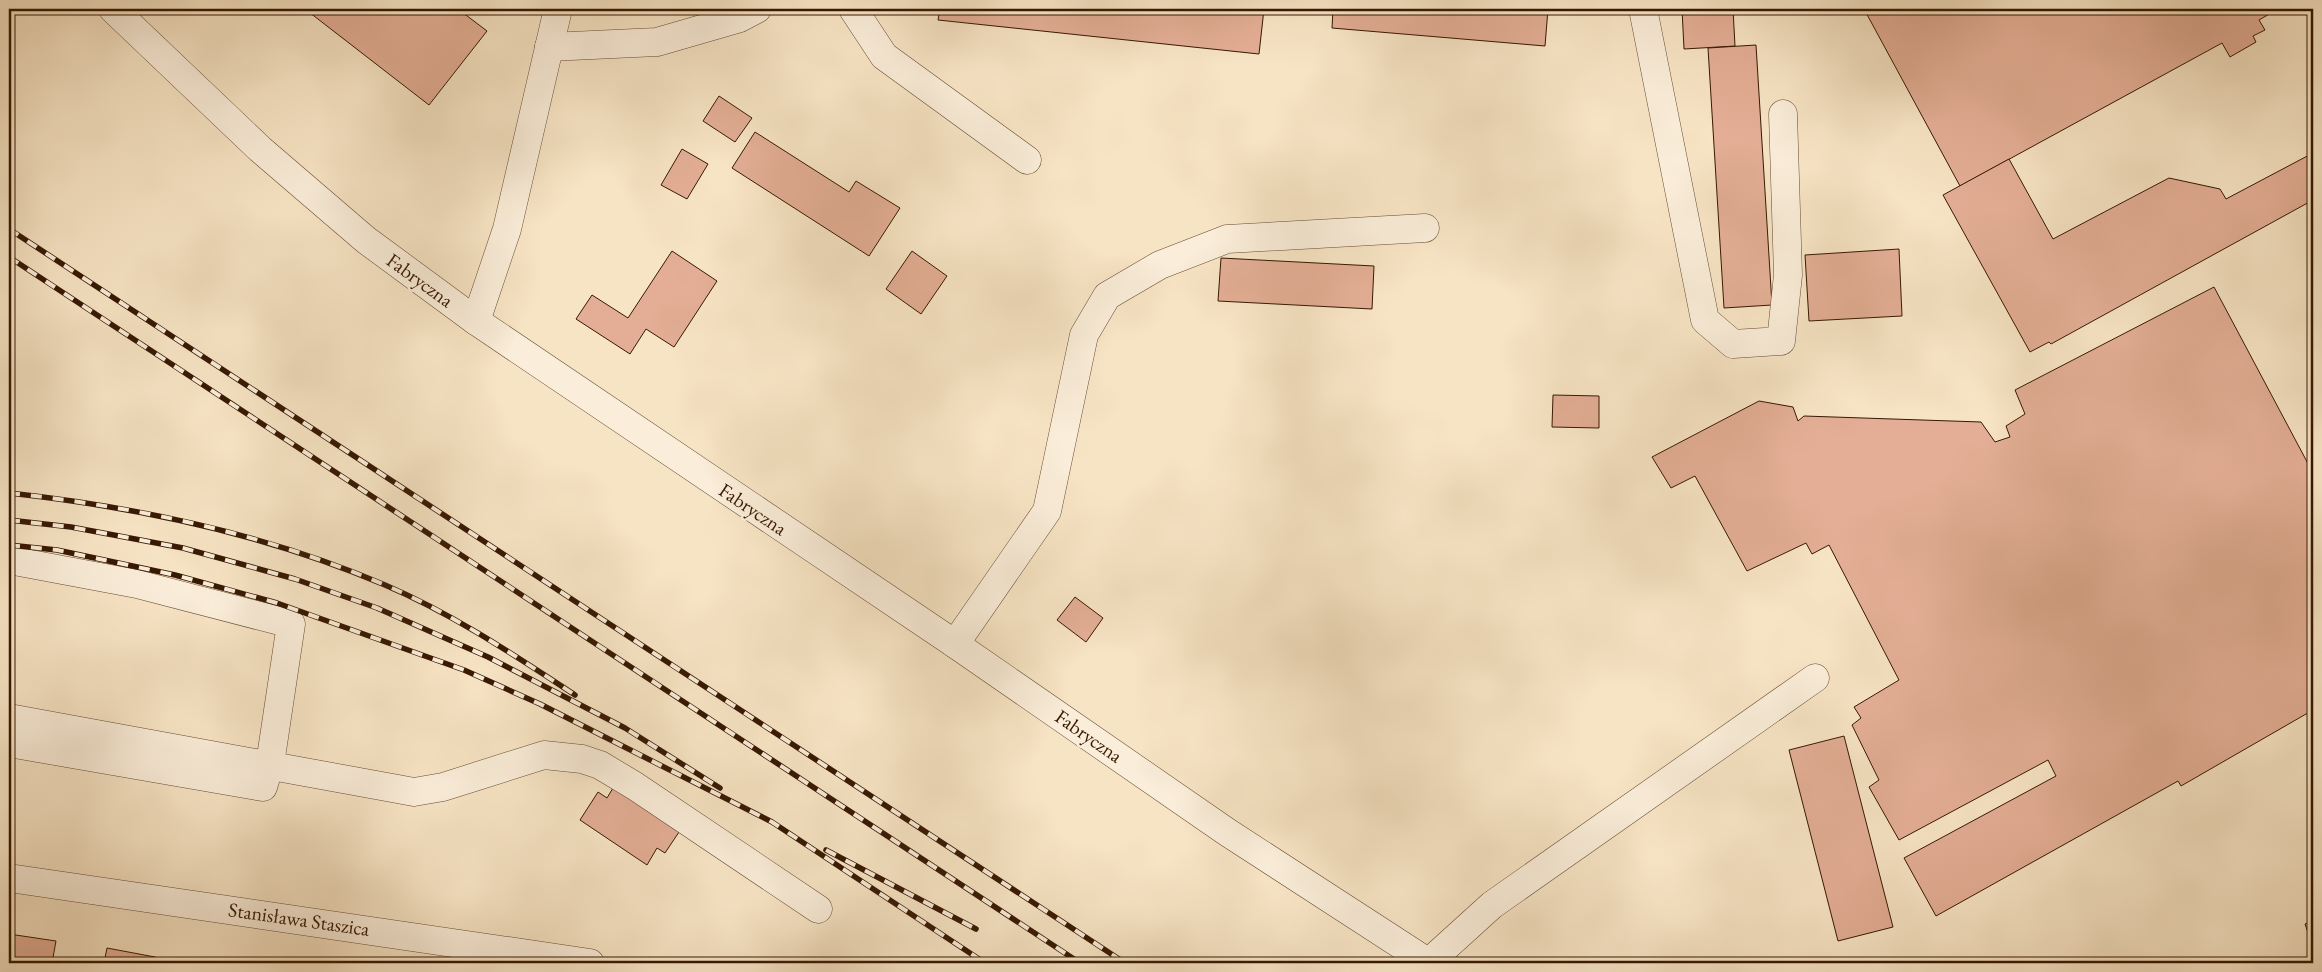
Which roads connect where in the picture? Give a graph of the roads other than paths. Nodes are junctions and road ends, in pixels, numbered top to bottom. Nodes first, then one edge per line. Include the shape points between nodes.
1 (113, 9) edge
2 (558, 9) edge
3 (757, 9) edge
4 (853, 9) edge
5 (1643, 9) edge
6 (549, 46) junction
7 (1783, 114) dead end
8 (1027, 160) dead end
9 (1425, 228) dead end
10 (476, 322) junction
11 (9, 560) edge
12 (955, 644) junction
13 (1815, 678) dead end
14 (9, 718) edge
15 (9, 743) edge
16 (270, 764) junction
17 (9, 878) edge
18 (818, 908) dead end
19 (453, 953) edge
20 (590, 963) edge
21 (1429, 963) edge

1 - 10 street, Fabryczna via 260,149 366,240
2 - 6 street
3 - 6 street via 740,18 657,42
4 - 8 street via 884,56
5 - 7 street via 1705,320 1733,344 1781,341 1788,275
6 - 10 street via 507,229
9 - 12 street via 1227,239 1160,265 1107,296 1084,335 1047,511
10 - 12 street, Fabryczna
11 - 16 street via 137,584 291,624
12 - 21 street, Fabryczna via 1228,832
13 - 21 street via 1492,905
14 - 16 street
15 - 16 street via 263,787
16 - 18 street via 414,792 443,787 544,755 582,759 600,765 634,786
17 - 19 street, Stanisława Staszica
19 - 20 street, Stanisława Staszica

